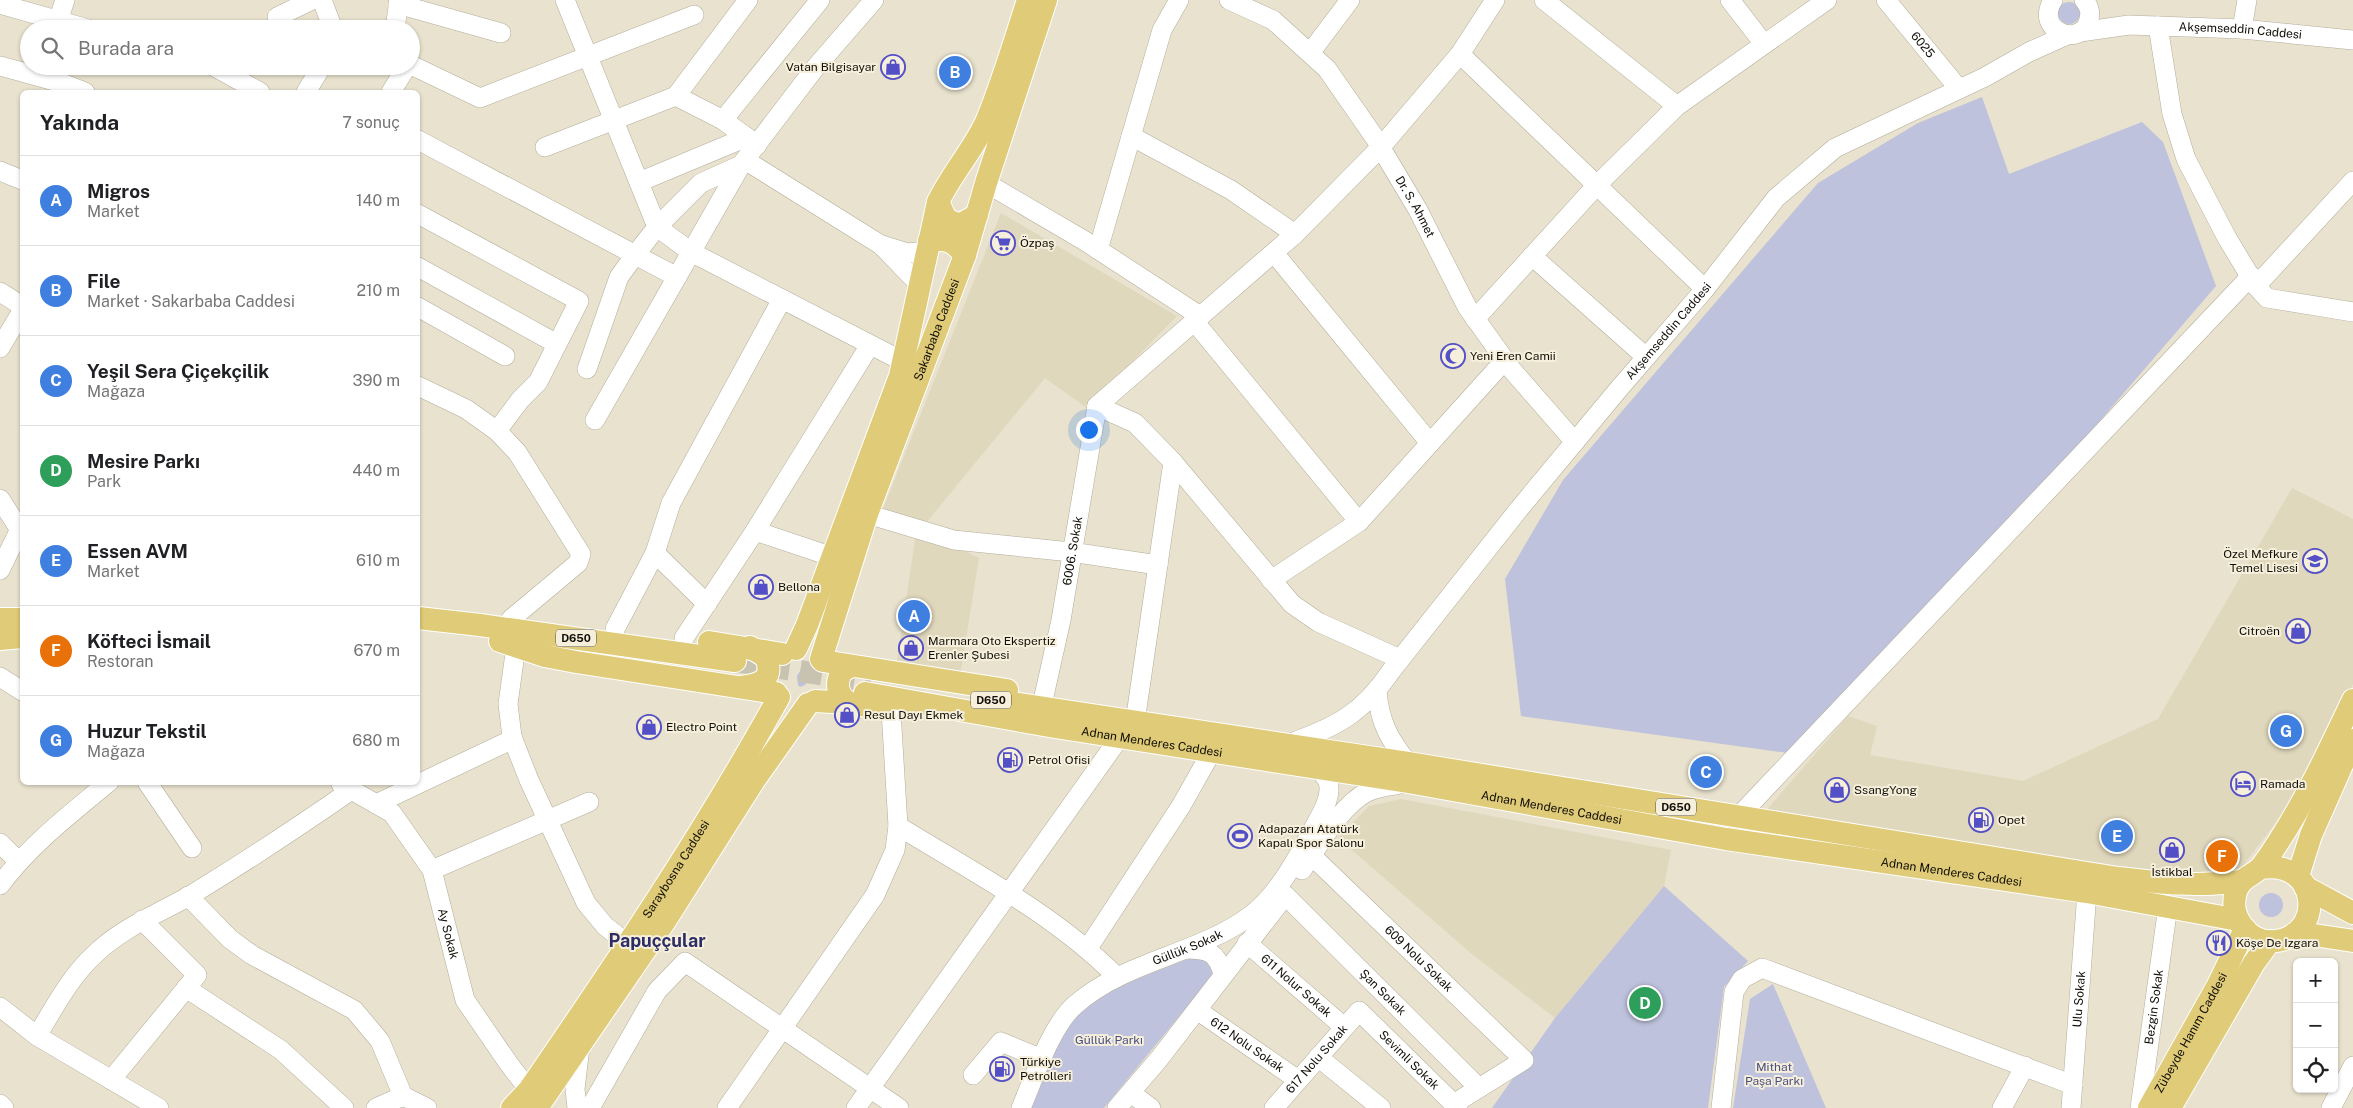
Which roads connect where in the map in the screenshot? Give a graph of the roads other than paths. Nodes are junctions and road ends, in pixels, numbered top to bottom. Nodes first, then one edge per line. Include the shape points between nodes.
1 (65, 0) edge
2 (312, 0) edge
3 (322, 0) edge
4 (566, 0) edge
5 (748, 0) edge
6 (820, 0) edge
7 (874, 0) edge
8 (1028, 0) edge
9 (1046, 0) edge
10 (1179, 0) edge
11 (1229, 0) edge
12 (1350, 0) edge
13 (1496, 0) edge
14 (1544, 0) edge
15 (1730, 0) edge
16 (1827, 0) edge
17 (1886, 0) edge
18 (2053, 0) edge
19 (2247, 0) edge
20 (399, 2) edge
21 (0, 4) edge
22 (2087, 5) edge
23 (694, 15) dead end
24 (277, 17) dead end
25 (2048, 19) junction
26 (55, 20) edge
27 (58, 20) edge
28 (330, 20) edge
29 (396, 20) edge
30 (2129, 25) junction
31 (2158, 26) junction
32 (2242, 29) junction
33 (501, 33) dead end
34 (2074, 34) junction
35 (2353, 40) edge
36 (1764, 44) junction
37 (2028, 52) junction
38 (1310, 53) junction
39 (1460, 54) junction
40 (588, 57) junction
41 (0, 66) edge
42 (420, 68) edge
43 (20, 71) edge
44 (33, 75) edge
45 (229, 75) edge
46 (316, 75) edge
47 (402, 75) edge
48 (1959, 89) junction
49 (80, 90) edge
50 (256, 90) edge
51 (307, 90) edge
52 (392, 90) edge
53 (676, 96) junction
54 (1677, 106) junction
55 (613, 119) junction
56 (723, 120) junction
57 (1131, 136) junction
58 (420, 141) edge
59 (752, 141) junction
60 (545, 146) dead end
61 (1380, 148) junction
62 (743, 162) junction
63 (0, 171) edge
64 (20, 179) edge
65 (2353, 181) edge
66 (639, 182) junction
67 (986, 183) junction
68 (1597, 185) junction
69 (938, 202) junction
70 (420, 215) edge
71 (977, 215) junction
72 (657, 227) junction
73 (1295, 234) junction
74 (880, 245) junction
75 (928, 246) junction
76 (1098, 250) junction
77 (691, 252) junction
78 (1274, 253) junction
79 (635, 255) junction
80 (965, 255) junction
81 (1532, 256) junction
82 (420, 268) edge
83 (676, 277) junction
84 (2253, 281) junction
85 (920, 285) junction
86 (1705, 289) junction
87 (0, 292) edge
88 (782, 299) junction
89 (20, 305) edge
90 (420, 308) edge
91 (2353, 312) edge
92 (20, 314) edge
93 (1197, 319) junction
94 (1475, 319) junction
95 (558, 344) junction
96 (870, 345) junction
97 (0, 348) edge
98 (505, 356) dead end
99 (1646, 357) junction
100 (1505, 360) junction
101 (904, 362) junction
102 (587, 369) dead end
103 (420, 387) edge
104 (1097, 406) junction
105 (595, 420) dead end
106 (497, 431) junction
107 (1575, 442) junction
108 (1430, 443) junction
109 (1172, 462) junction
110 (0, 499) edge
111 (867, 514) junction
112 (1359, 522) junction
113 (20, 526) edge
114 (20, 529) edge
115 (756, 531) junction
116 (1071, 552) junction
117 (655, 554) junction
118 (832, 557) junction
119 (1158, 565) junction
120 (0, 570) edge
121 (1271, 580) junction
122 (839, 600) junction
123 (707, 604) junction
124 (420, 618) edge
125 (0, 619) edge
126 (511, 619) junction
127 (20, 620) edge
128 (480, 625) junction
129 (615, 629) junction
130 (420, 632) edge
131 (20, 637) edge
132 (0, 638) edge
133 (684, 638) junction
134 (508, 644) junction
135 (789, 651) junction
136 (1400, 659) junction
137 (822, 660) junction
138 (852, 666) junction
139 (740, 667) junction
140 (0, 677) edge
141 (20, 690) edge
142 (862, 692) junction
143 (1377, 692) junction
144 (777, 695) junction
145 (1044, 696) junction
146 (2353, 700) edge
147 (811, 702) junction
148 (891, 711) junction
149 (1119, 729) junction
150 (757, 735) junction
151 (513, 739) junction
152 (2353, 740) edge
153 (1288, 744) junction
154 (1212, 751) junction
155 (1319, 769) junction
156 (1408, 772) junction
157 (420, 783) edge
158 (105, 785) edge
159 (149, 785) edge
160 (416, 785) edge
161 (345, 787) edge
162 (590, 802) dead end
163 (376, 804) junction
164 (1738, 817) junction
165 (548, 820) junction
166 (898, 826) junction
167 (0, 843) edge
168 (192, 848) dead end
169 (1312, 856) junction
170 (18, 861) junction
171 (2261, 868) junction
172 (432, 870) junction
173 (2242, 881) junction
174 (2301, 882) junction
175 (0, 886) edge
176 (2087, 892) junction
177 (1008, 893) junction
178 (1285, 895) junction
179 (188, 896) junction
180 (2168, 906) junction
181 (2353, 913) edge
182 (142, 920) junction
183 (2242, 924) junction
184 (2294, 934) junction
185 (2270, 941) junction
186 (2353, 941) edge
187 (1247, 943) junction
188 (629, 945) junction
189 (1088, 948) junction
190 (1184, 949) junction
191 (1223, 974) junction
192 (1116, 976) junction
193 (186, 988) junction
194 (0, 1007) edge
195 (1197, 1010) junction
196 (1359, 1011) joint
197 (1344, 1027) junction
198 (782, 1028) junction
199 (37, 1036) junction
200 (580, 1047) junction
201 (1318, 1057) junction
202 (1042, 1059) junction
203 (2025, 1066) junction
204 (972, 1075) dead end
205 (2350, 1077) edge
206 (111, 1080) junction
207 (1298, 1080) junction
208 (2073, 1085) junction
209 (870, 1088) junction
210 (1480, 1088) junction
211 (1131, 1093) junction
212 (403, 1096) junction
213 (539, 1102) edge
214 (0, 1104) edge
215 (1280, 1106) edge
216 (1456, 1106) edge
217 (152, 1107) edge
218 (4, 1108) edge
219 (344, 1108) edge
220 (376, 1108) edge
221 (426, 1108) edge
222 (512, 1108) edge
223 (577, 1108) edge
224 (590, 1108) edge
225 (727, 1108) edge
226 (856, 1108) edge
227 (899, 1108) edge
228 (1021, 1108) edge
229 (1117, 1108) edge
230 (1152, 1108) edge
231 (1381, 1108) edge
232 (1721, 1108) edge
233 (2002, 1108) edge
234 (2070, 1108) edge
235 (2140, 1108) edge
236 (2149, 1108) edge
237 (2170, 1108) edge
238 (2332, 1108) edge

1 - 27 street
2 - 24 street
3 - 28 street
4 - 40 street
5 - 53 street
6 - 56 street
7 - 59 street
8 - 69 main road, Sakarbaba Caddesi via 987,120
9 - 67 main road, Sakarbaba Caddesi
10 - 57 street via 1162,30
11 - 38 street, Dr. S. Ahmet via 1273,20
12 - 38 street
13 - 39 street
14 - 54 street
15 - 36 street
16 - 36 street
17 - 48 street, 6025
18 - 25 street
19 - 32 street
20 - 29 street
20 - 33 street
21 - 26 street
22 - 30 street
22 - 34 street via 2088,22
23 - 40 street
25 - 34 street via 2055,30
25 - 37 street
30 - 31 street, Akşemseddin Caddesi
30 - 34 street, Akşemseddin Caddesi
31 - 32 street, Akşemseddin Caddesi
31 - 84 street via 2172,114 2186,159
32 - 35 street, Akşemseddin Caddesi
34 - 37 street, Akşemseddin Caddesi
36 - 54 street
37 - 48 street, Akşemseddin Caddesi
38 - 61 street, Dr. S. Ahmet via 1327,68
39 - 61 street
39 - 68 street
40 - 42 street via 480,98
40 - 55 street
41 - 43 street
44 - 49 street
45 - 50 street
46 - 51 street
47 - 52 street
48 - 86 street, Akşemseddin Caddesi via 1835,148 1776,198
53 - 55 street
53 - 56 street
54 - 68 street
55 - 60 street
55 - 66 street
56 - 59 street
57 - 73 street via 1231,190
57 - 76 street
58 - 79 street
59 - 62 street
59 - 66 street
61 - 73 street
61 - 94 street, Dr. S. Ahmet via 1418,210
62 - 72 street via 701,183
62 - 74 street
62 - 77 street
63 - 64 street
65 - 84 street
66 - 72 street
67 - 71 main road, Sakarbaba Caddesi
67 - 76 street
68 - 81 street
68 - 86 street
69 - 71 main road via 946,219 960,225
69 - 75 main road, Sakarbaba Caddesi
70 - 95 street via 579,301
71 - 80 main road, Sakarbaba Caddesi
72 - 77 street
72 - 79 street
73 - 78 street
74 - 75 street via 908,252
74 - 85 street
75 - 80 main road via 941,239 954,243
75 - 85 main road, Sakarbaba Caddesi
76 - 93 street
77 - 83 street
77 - 88 street
78 - 93 street
78 - 108 street
79 - 83 street
79 - 102 street via 620,277
80 - 111 main road, Sakarbaba Caddesi
81 - 94 street
81 - 99 street
82 - 95 street
83 - 105 street
84 - 91 street via 2267,298
84 - 164 street
85 - 101 main road, Sakarbaba Caddesi
86 - 99 street, Akşemseddin Caddesi
87 - 89 street
88 - 96 street
88 - 117 street via 672,503
90 - 98 street
92 - 97 street
93 - 104 street
93 - 112 street
94 - 100 street, Dr. S. Ahmet
95 - 106 street via 538,382
96 - 101 street
96 - 115 street
99 - 107 street, Akşemseddin Caddesi
100 - 107 street, Dr. S. Ahmet
100 - 108 street
101 - 118 main road, Sakarbaba Caddesi
103 - 106 street via 466,409
104 - 109 street via 1135,423
104 - 116 street, 6006. Sokak
106 - 126 street via 517,452 581,554 578,563
107 - 136 street, Akşemseddin Caddesi
108 - 112 street
109 - 119 street
109 - 121 street
110 - 113 street
111 - 116 street via 954,540
111 - 122 main road, Sakarbaba Caddesi
112 - 121 street
114 - 120 street
115 - 118 street
115 - 123 street
116 - 119 street
116 - 145 street, 6006. Sokak
117 - 123 street
117 - 129 street
118 - 135 main road, Sakarbaba Caddesi via 807,625
119 - 149 street
121 - 136 street via 1292,604 1318,622
122 - 137 main road, Sakarbaba Caddesi
122 - 138 main road via 837,639
123 - 133 street
124 - 128 main road, D650
125 - 127 main road
126 - 128 main road
126 - 129 main road
128 - 139 main road, D650
129 - 133 main road
130 - 134 main road
131 - 132 main road
133 - 139 main road
134 - 139 main road
134 - 151 street via 508,704
135 - 137 main road via 805,649
135 - 139 main road
135 - 144 main road via 777,659 771,672
136 - 143 street, Akşemseddin Caddesi
137 - 138 main road
137 - 147 main road via 828,676 826,686
138 - 142 main road via 842,671 837,686 841,698
138 - 145 main road
139 - 144 main road
139 - 150 main road via 754,703 759,724
140 - 141 street
142 - 147 main road
142 - 148 main road
142 - 149 main road, Adnan Menderes Caddesi / D650
143 - 153 street, Akşemseddin Caddesi via 1326,731
143 - 156 street via 1384,728
144 - 147 main road via 792,704
144 - 150 main road, Saraybosna Caddesi
145 - 149 main road via 1088,706
146 - 171 main road via 2298,809
147 - 200 main road, Saraybosna Caddesi via 752,782 665,921
148 - 149 main road via 1084,742
148 - 166 street
149 - 153 main road, Adnan Menderes Caddesi / D650
149 - 154 main road, Adnan Menderes Caddesi
149 - 177 street
150 - 188 main road, Saraybosna Caddesi
151 - 157 street
151 - 165 street
152 - 174 main road via 2311,834
153 - 156 main road, Adnan Menderes Caddesi / D650
154 - 155 main road, Adnan Menderes Caddesi
154 - 189 street via 1182,806
155 - 156 main road, Adnan Menderes Caddesi
155 - 190 street, Güllük Sokak via 1328,782 1327,800 1299,854 1275,890 1252,915 1228,930
156 - 164 main road, Adnan Menderes Caddesi / D650
156 - 169 street via 1366,793 1349,807
156 - 176 main road, Adnan Menderes Caddesi via 1726,839
158 - 170 street
159 - 168 street
160 - 163 street
161 - 163 street, Ay Sokak
161 - 179 street via 280,840
162 - 165 street
163 - 172 street, Ay Sokak via 392,813
164 - 173 main road, Adnan Menderes Caddesi / D650 via 2118,878 2184,885
165 - 172 street
165 - 188 street via 586,903 605,926
166 - 177 street
166 - 198 street via 895,850 875,894
167 - 170 street
169 - 178 street
169 - 210 street, 609 Nolu Sokak via 1524,1060
170 - 175 street
171 - 173 main road
171 - 174 main road via 2284,868
172 - 213 street, Ay Sokak via 466,1000
173 - 183 main road via 2234,903
174 - 181 main road
174 - 184 main road via 2308,894 2310,907 2306,920
176 - 180 main road, Adnan Menderes Caddesi
176 - 208 street, Ulu Sokak
177 - 189 street
177 - 209 street
178 - 187 street
178 - 210 street, Şan Sokak
179 - 182 street
179 - 212 street via 230,939 252,955 354,1010 380,1041
180 - 183 main road, Adnan Menderes Caddesi
180 - 235 street, Bezgin Sokak
182 - 193 street via 197,975
182 - 199 street via 94,954 74,977
183 - 185 main road via 2250,935
183 - 236 main road, Zübeyde Hanım Caddesi via 2218,986
184 - 185 main road
184 - 186 main road
185 - 237 main road, Zübeyde Hanım Caddesi
187 - 191 street
187 - 197 street, 611 Nolur Sokak
188 - 213 main road, Saraybosna Caddesi
189 - 192 street
190 - 191 street via 1202,949 1213,955
190 - 192 street, Güllük Sokak
191 - 195 street
192 - 202 street, Güllük Sokak via 1074,1006 1049,1042
193 - 206 street
193 - 219 street via 281,1050
194 - 199 street
195 - 207 street, 612 Nolu Sokak
195 - 211 street
196 - 197 street, 617 Nolu Sokak
196 - 216 street, Sevimli Sokak
197 - 201 street, 617 Nolu Sokak
198 - 209 street
198 - 224 street via 685,962 657,991
198 - 225 street
199 - 206 street
200 - 213 main road, Saraybosna Caddesi
200 - 223 street via 575,1089
201 - 207 street, 617 Nolu Sokak
201 - 231 street
202 - 204 street via 1001,1042
202 - 228 street, Güllük Sokak
203 - 208 street
203 - 232 street via 1762,968 1742,979 1734,992
203 - 233 street
205 - 238 street
206 - 217 street
207 - 215 street, 617 Nolu Sokak
208 - 234 street, Ulu Sokak
209 - 226 street
209 - 227 street
210 - 216 street
211 - 229 street
211 - 230 street
212 - 220 street
212 - 221 street
213 - 222 main road, Saraybosna Caddesi
214 - 218 street

